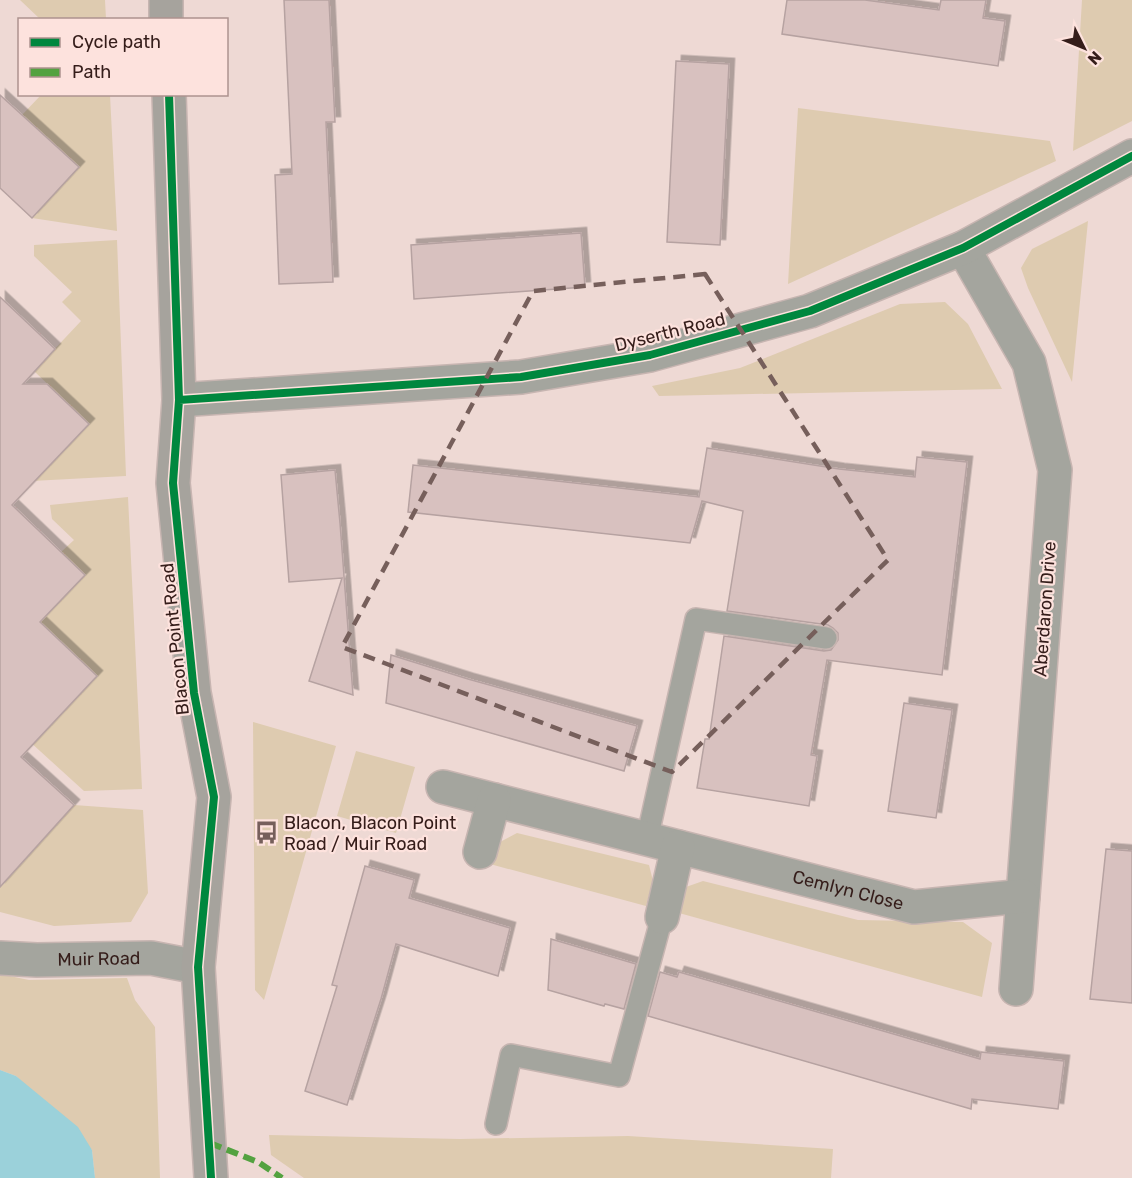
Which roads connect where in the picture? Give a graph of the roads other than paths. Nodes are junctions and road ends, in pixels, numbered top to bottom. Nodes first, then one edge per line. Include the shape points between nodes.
1 (166, 0) edge
2 (166, 18) edge
3 (169, 96) edge
4 (1132, 156) edge
5 (963, 248) junction
6 (179, 400) junction
7 (826, 639) dead end
8 (443, 787) dead end
9 (494, 800) junction
10 (663, 843) junction
11 (480, 852) dead end
12 (1023, 896) junction
13 (662, 917) joint
14 (0, 958) edge
15 (198, 967) junction
16 (1016, 989) dead end
17 (496, 1124) dead end
18 (211, 1178) edge

1 - 2 street
3 - 6 street, Blacon Point Road
4 - 5 street, Dyserth Road
5 - 6 street, Dyserth Road via 810,311 650,355 521,376
5 - 12 street, Aberdaron Drive via 1029,363 1055,470
6 - 15 street, Blacon Point Road via 173,483 194,693 214,797
7 - 10 lane via 696,619
8 - 9 street, Cemlyn Close
9 - 10 street, Cemlyn Close
9 - 11 street
10 - 12 street, Cemlyn Close via 914,907
10 - 13 street
12 - 16 street, Aberdaron Drive
13 - 17 lane via 619,1076 511,1055
14 - 15 street, Muir Road via 151,958
15 - 18 street, Blacon Point Road

